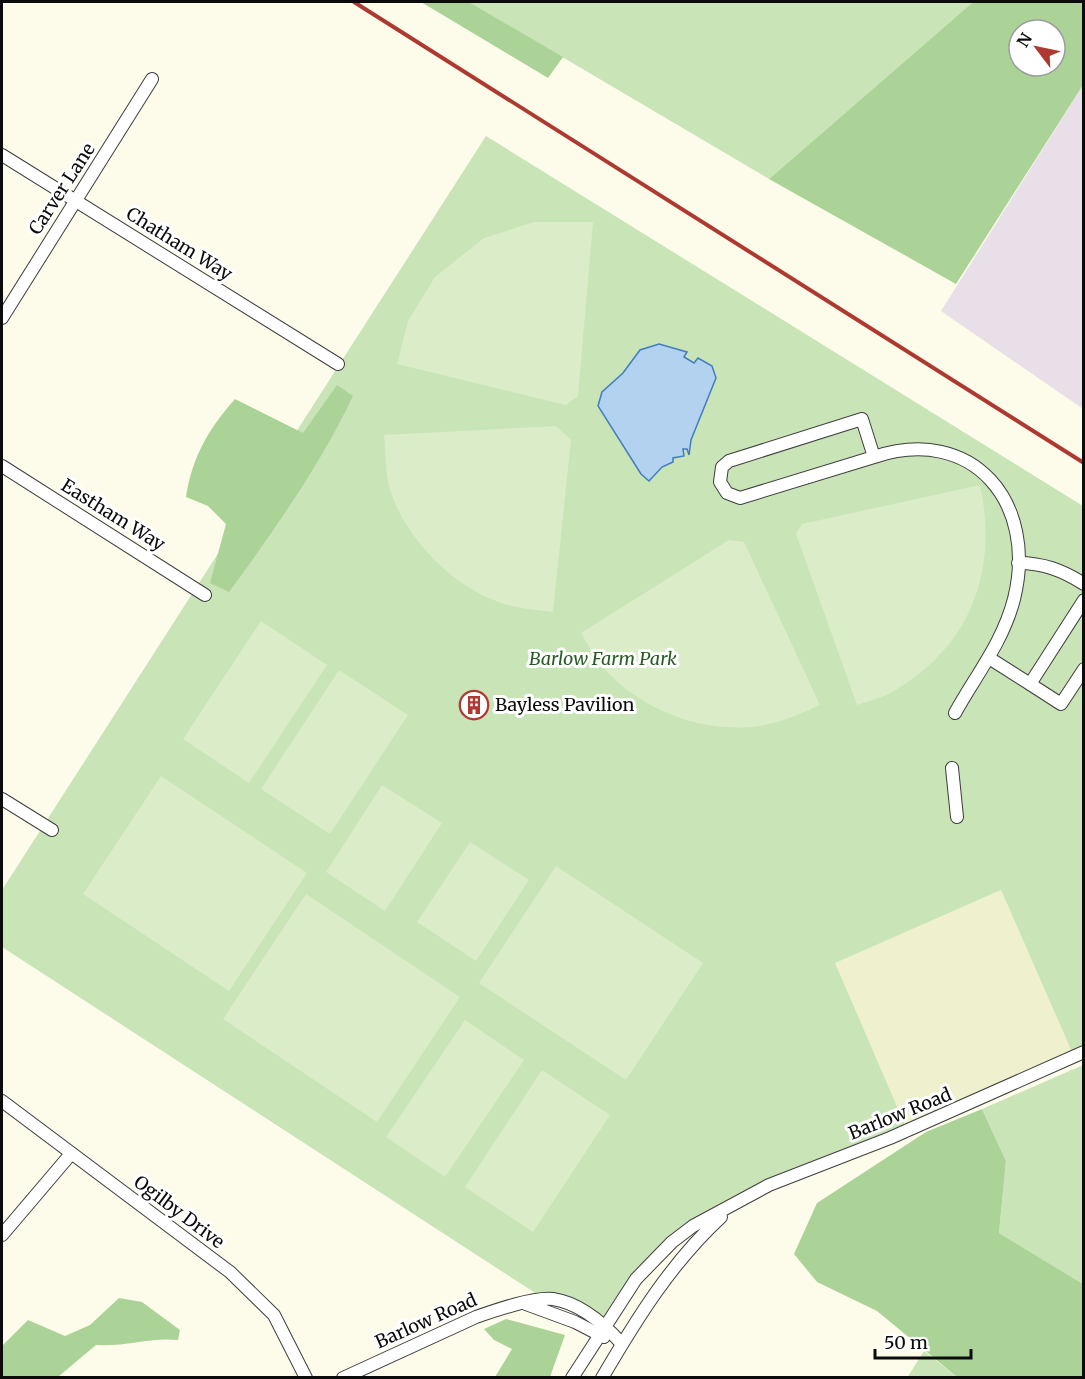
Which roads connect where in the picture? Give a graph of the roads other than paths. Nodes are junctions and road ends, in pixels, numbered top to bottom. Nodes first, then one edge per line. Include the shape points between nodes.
1 (152, 79) dead end
2 (2, 155) edge
3 (76, 202) junction
4 (2, 318) edge
5 (338, 364) dead end
6 (874, 457) junction
7 (2, 466) edge
8 (1018, 563) junction
9 (1083, 584) edge
10 (205, 594) dead end
11 (1083, 600) edge
12 (989, 658) junction
13 (1083, 669) edge
14 (1029, 684) junction
15 (955, 713) dead end
16 (952, 768) dead end
17 (2, 799) edge
18 (957, 817) dead end
19 (52, 830) dead end
20 (1083, 1052) edge
21 (2, 1101) edge
22 (70, 1155) junction
23 (731, 1208) junction
24 (2, 1235) edge
25 (602, 1330) junction
26 (622, 1344) junction
27 (306, 1377) edge
28 (343, 1377) edge
29 (572, 1377) edge
30 (602, 1377) edge

1 - 3 street, Carver Lane
2 - 3 street, Chatham Way
3 - 4 street, Carver Lane
3 - 5 street, Chatham Way
6 - 6 street via 740,498 727,493 720,482 723,466 729,461 862,419
6 - 8 street via 917,447 955,456 978,467 1006,501 1013,519
7 - 10 street, Eastham Way
8 - 9 street via 1038,563 1057,569
8 - 12 street via 1015,596 1006,627
11 - 14 street
12 - 14 street
12 - 15 street
13 - 14 street via 1061,704
16 - 18 street
17 - 19 street
20 - 23 street, Barlow Road via 899,1134 770,1185
21 - 22 street, Ogilby Drive
22 - 24 street
22 - 27 street, Ogilby Drive via 230,1272 274,1315
23 - 25 street, Barlow Road via 693,1226 672,1242 636,1279
23 - 26 street, Barlow Road via 691,1245
25 - 26 street, Barlow Road
25 - 28 street, Barlow Road via 571,1305 553,1299 525,1304 476,1317
25 - 29 street
26 - 30 street

